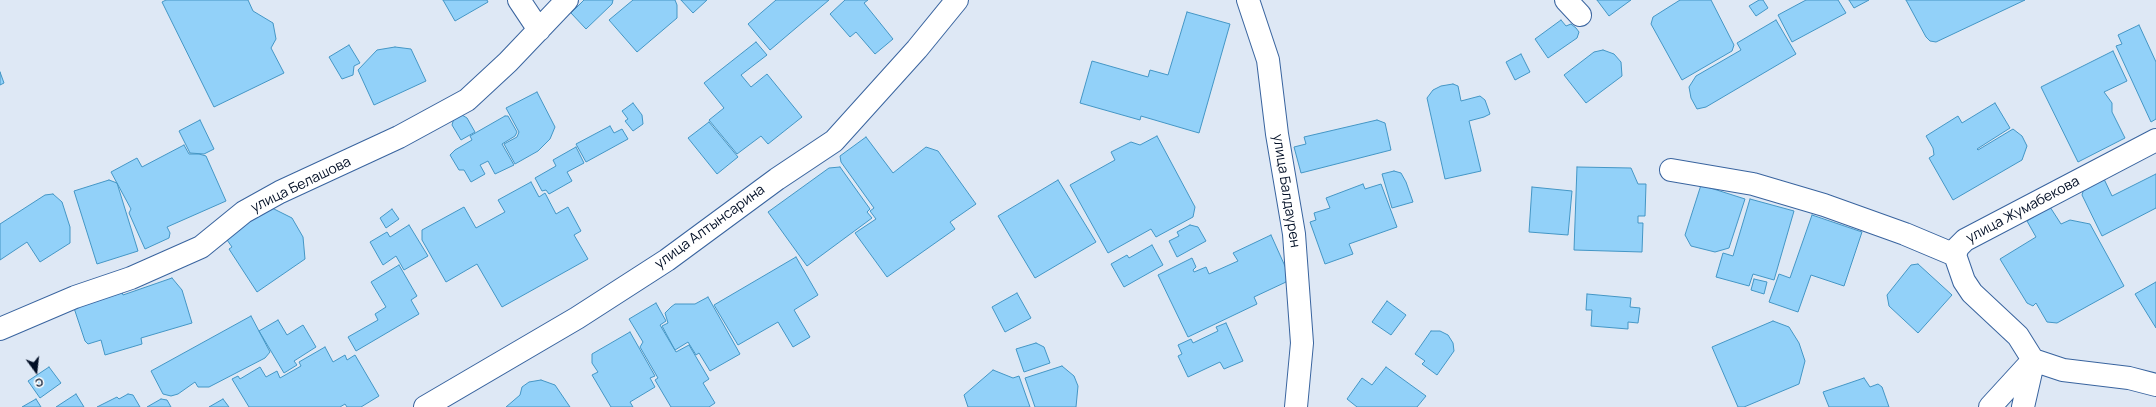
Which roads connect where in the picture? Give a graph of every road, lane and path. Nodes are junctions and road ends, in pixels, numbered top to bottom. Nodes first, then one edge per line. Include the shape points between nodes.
1 (519, 0) edge
2 (567, 0) edge
3 (957, 0) edge
4 (1248, 0) edge
5 (538, 30) junction
6 (2156, 140) edge
7 (1671, 170) dead end
8 (1955, 255) junction
9 (0, 329) edge
10 (2033, 360) junction
11 (2156, 385) edge
12 (1297, 396) edge
13 (425, 407) edge
14 (1280, 407) edge
15 (1990, 407) edge
16 (2023, 407) edge

1 - 5 street
2 - 5 street, улица Белашова
3 - 13 street, улица Алтынсарина via 917,50 834,141 777,179 667,260 577,318
4 - 12 street, улица Балдаурен via 1268,60 1277,134 1294,234 1302,343
5 - 9 street, улица Белашова via 502,68 461,104 399,137 280,192 244,212 200,247 131,278 75,297
6 - 8 street, улица Жумабекова via 1965,240
7 - 8 street via 1753,184 1817,203 1906,234
8 - 10 street, улица Жумабекова via 1964,281 1972,294 2018,336
10 - 11 street via 2063,370 2129,378
10 - 15 street
10 - 16 street
12 - 14 street, улица Балдаурен

